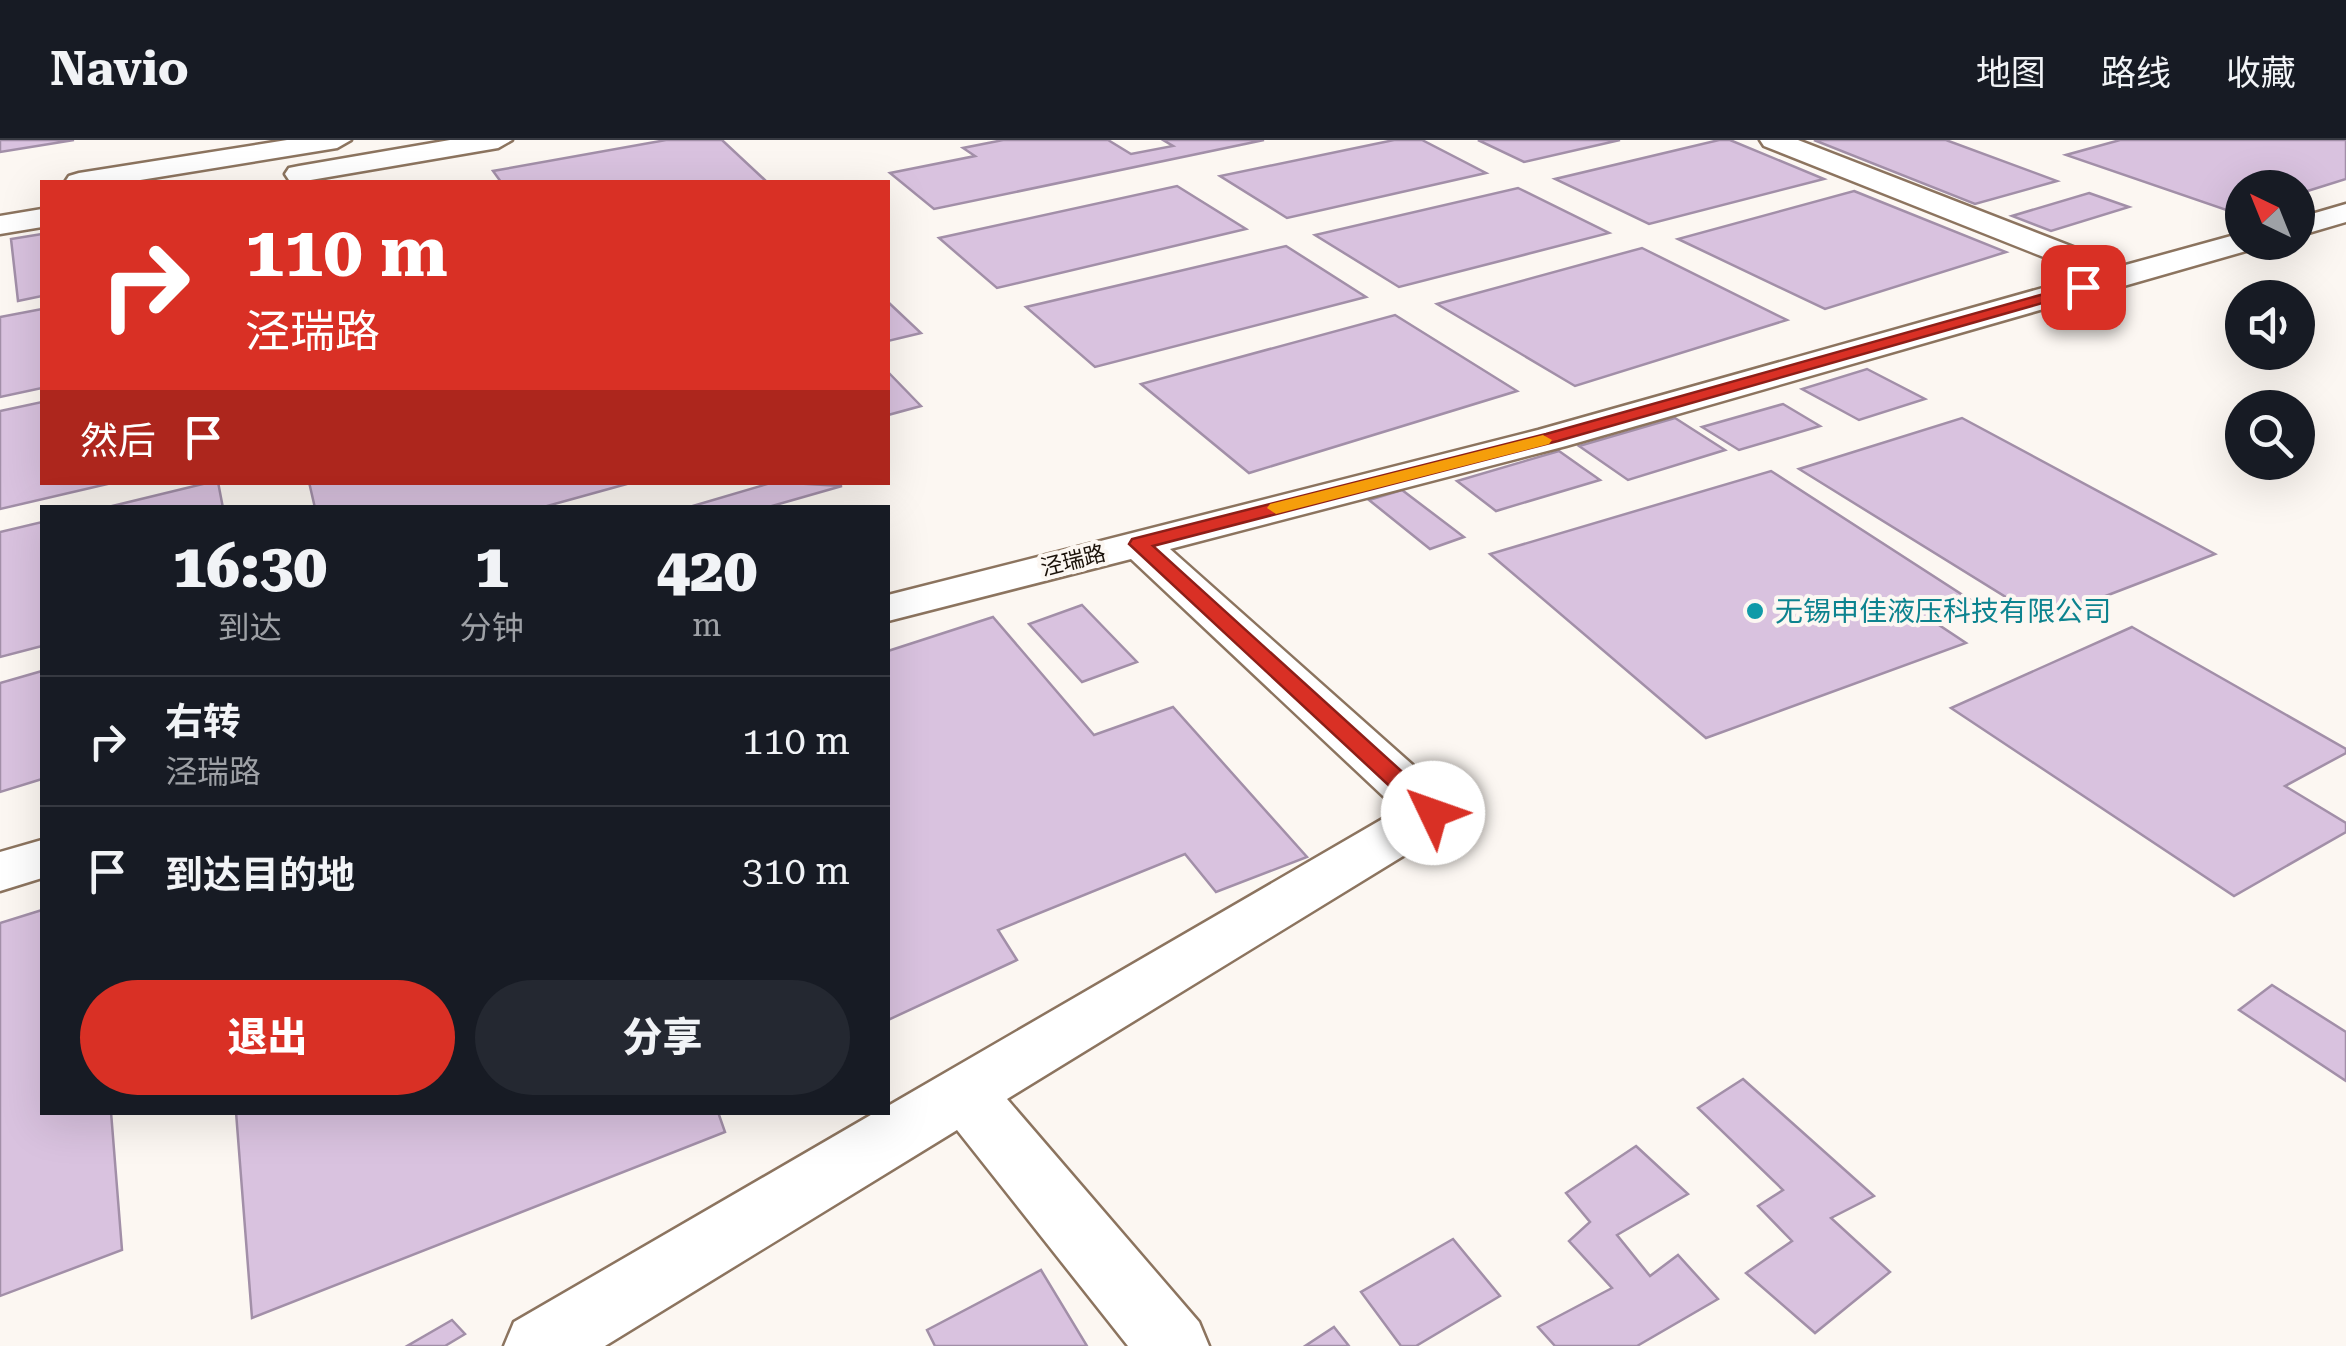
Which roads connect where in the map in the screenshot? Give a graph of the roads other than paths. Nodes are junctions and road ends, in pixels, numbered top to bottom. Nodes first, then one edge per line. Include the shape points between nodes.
1 (337, 140) edge
2 (498, 140) edge
3 (1774, 140) edge
4 (268, 179) dead end
5 (90, 180) edge
6 (2346, 213) edge
7 (40, 218) edge
8 (2315, 221) edge
9 (0, 225) edge
10 (2225, 247) edge
11 (2121, 276) junction
12 (1139, 544) junction
13 (890, 607) edge
14 (40, 860) edge
15 (0, 872) edge
16 (964, 1093) junction
17 (540, 1346) edge
18 (1174, 1346) edge

1 - 5 street
2 - 4 street
3 - 11 street
6 - 8 street
7 - 9 street
10 - 11 street, 泾瑞路
11 - 12 street, 泾瑞路 via 1552,438
12 - 13 street, 泾瑞路
12 - 16 street via 1433,813
14 - 15 street
16 - 17 street
16 - 18 street

